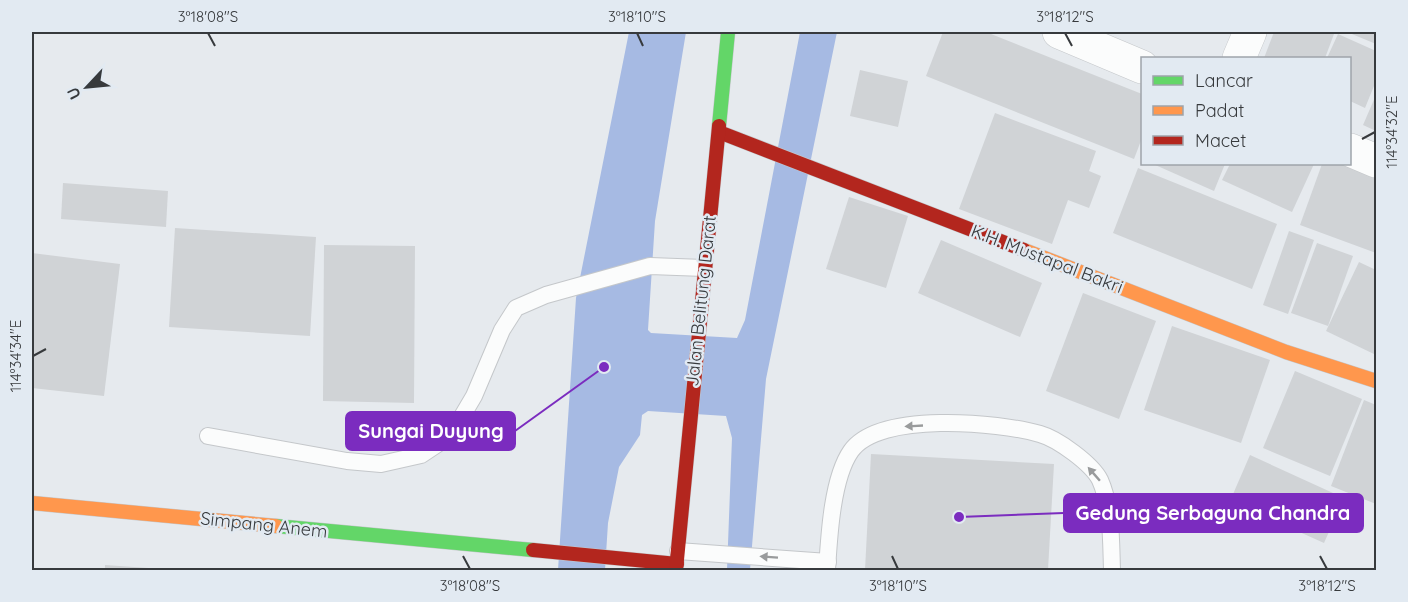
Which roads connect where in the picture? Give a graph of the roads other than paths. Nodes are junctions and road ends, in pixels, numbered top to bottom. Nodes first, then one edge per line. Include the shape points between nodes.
1 (728, 32) edge
2 (1059, 32) edge
3 (1250, 32) edge
4 (1239, 57) edge
5 (1141, 66) edge
6 (719, 132) junction
7 (1351, 150) edge
8 (1377, 161) edge
9 (704, 268) junction
10 (1377, 381) edge
11 (208, 436) dead end
12 (32, 503) edge
13 (677, 562) edge
14 (827, 566) edge
15 (1112, 570) edge

1 - 6 street, Jalan Belitung Darat
2 - 5 street
3 - 4 street
6 - 9 street, Jalan Belitung Darat
6 - 10 street, K.H. Mustapal Bakri via 1286,352
7 - 8 street
9 - 11 lane via 650,266 546,295 516,308 451,435 421,455 381,464 347,461
9 - 13 street, Jalan Belitung Darat
12 - 13 street, Simpang Anem
14 -> 13 lane
15 -> 14 lane via 1111,528 1100,479 1065,444 1040,434 952,424 894,427 872,434 852,450 838,480

